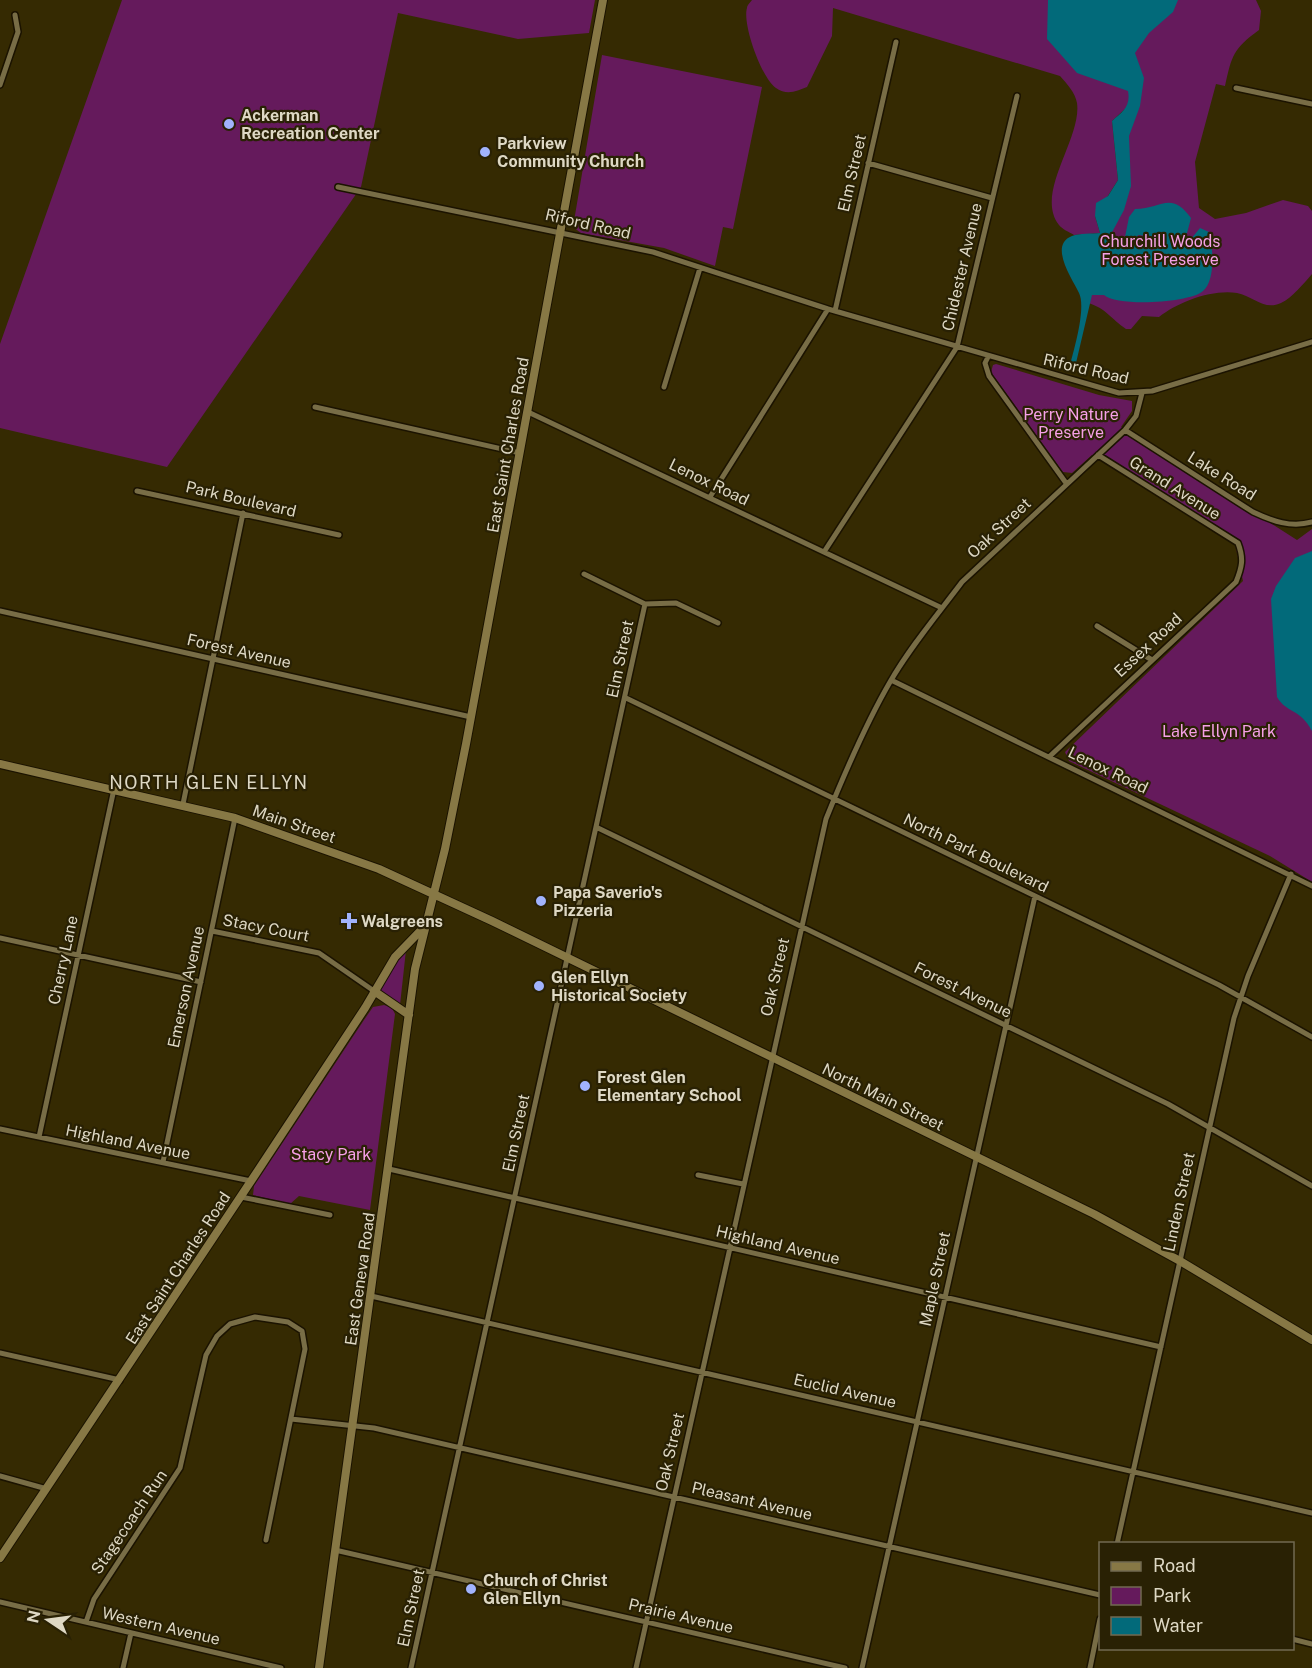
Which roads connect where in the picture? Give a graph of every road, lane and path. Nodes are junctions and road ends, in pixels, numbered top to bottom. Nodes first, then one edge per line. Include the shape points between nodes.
1 (603, 0) edge
2 (15, 15) dead end
3 (896, 42) dead end
4 (0, 85) edge
5 (1236, 88) dead end
6 (1017, 96) dead end
7 (1312, 104) edge
8 (868, 163) junction
9 (338, 187) dead end
10 (992, 198) junction
11 (560, 232) junction
12 (700, 268) junction
13 (828, 309) junction
14 (835, 311) junction
15 (1312, 342) edge
16 (957, 347) junction
17 (988, 357) junction
18 (664, 387) dead end
19 (1142, 393) junction
20 (315, 407) dead end
21 (528, 412) junction
22 (1125, 430) junction
23 (520, 453) junction
24 (1098, 455) junction
25 (1066, 483) junction
26 (137, 491) dead end
27 (710, 497) junction
28 (243, 513) junction
29 (1312, 522) edge
30 (339, 536) dead end
31 (1239, 543) joint
32 (824, 552) junction
33 (584, 574) dead end
34 (645, 604) junction
35 (942, 608) junction
36 (0, 611) edge
37 (718, 623) dead end
38 (1097, 626) dead end
39 (215, 659) junction
40 (1152, 660) junction
41 (891, 680) junction
42 (626, 698) junction
43 (471, 717) junction
44 (1049, 757) junction
45 (0, 764) edge
46 (114, 789) junction
47 (834, 798) junction
48 (183, 804) junction
49 (235, 818) junction
50 (598, 828) junction
51 (1291, 874) junction
52 (1312, 886) edge
53 (434, 895) junction
54 (1035, 896) junction
55 (426, 925) junction
56 (801, 928) junction
57 (212, 931) junction
58 (0, 938) edge
59 (77, 956) junction
60 (568, 959) junction
61 (201, 982) junction
62 (374, 991) junction
63 (1241, 997) junction
64 (409, 1015) junction
65 (1005, 1026) junction
66 (1312, 1037) edge
67 (771, 1058) junction
68 (1209, 1128) junction
69 (0, 1129) edge
70 (39, 1137) junction
71 (975, 1157) junction
72 (163, 1162) junction
73 (389, 1169) junction
74 (699, 1175) dead end
75 (251, 1181) junction
76 (743, 1184) junction
77 (1312, 1186) edge
78 (241, 1197) junction
79 (515, 1199) junction
80 (330, 1215) dead end
81 (729, 1248) junction
82 (1180, 1261) junction
83 (371, 1296) junction
84 (945, 1297) junction
85 (488, 1323) junction
86 (1312, 1340) edge
87 (1161, 1347) junction
88 (0, 1353) edge
89 (701, 1372) junction
90 (120, 1380) junction
91 (291, 1419) junction
92 (917, 1422) junction
93 (353, 1424) junction
94 (460, 1448) junction
95 (1133, 1472) junction
96 (0, 1476) edge
97 (47, 1489) junction
98 (674, 1497) junction
99 (1312, 1513) edge
100 (266, 1540) dead end
101 (1117, 1542) edge
102 (889, 1546) junction
103 (335, 1550) junction
104 (0, 1558) edge
105 (432, 1573) junction
106 (1099, 1595) edge
107 (0, 1602) edge
108 (86, 1622) junction
109 (646, 1622) junction
110 (1099, 1628) edge
111 (131, 1633) junction
112 (1294, 1639) edge
113 (1312, 1644) edge
114 (123, 1668) edge
115 (281, 1668) edge
116 (319, 1668) edge
117 (411, 1668) edge
118 (636, 1668) edge
119 (845, 1668) edge
120 (862, 1668) edge
121 (1090, 1668) edge

1 - 11 street, East Saint Charles Road
2 - 4 street via 18,32
3 - 8 street, Elm Street
5 - 7 street
6 - 10 street, Chidester Avenue
8 - 10 street
8 - 14 street, Elm Street
9 - 11 street, Riford Road
10 - 16 street, Chidester Avenue
11 - 12 street, Riford Road via 653,252
11 - 21 street, East Saint Charles Road
12 - 13 street, Riford Road
12 - 18 street
13 - 14 street, Riford Road
13 - 27 street
14 - 16 street, Riford Road
15 - 19 street, Riford Road
16 - 17 street, Riford Road
16 - 32 street, Chidester Avenue
17 - 19 street, Riford Road via 1103,390
17 - 25 street via 989,376
19 - 22 street, Oak Street via 1136,416
20 - 23 street
21 - 23 street, East Saint Charles Road
21 - 27 street, Lenox Road
22 - 24 street, Oak Street
22 - 29 street, Lake Road via 1273,522
23 - 43 street, East Saint Charles Road
24 - 25 street, Oak Street
24 - 31 street, Grand Avenue
25 - 35 street, Oak Street via 962,582
26 - 28 street, Park Boulevard
27 - 32 street, Lenox Road
28 - 30 street, Park Boulevard
28 - 39 street
31 - 40 street, Essex Road via 1243,557 1236,582
32 - 35 street, Lenox Road
33 - 34 street
34 - 37 street via 676,603
34 - 42 street, Elm Street
35 - 41 street, Oak Street
36 - 39 street, Forest Avenue
38 - 40 street
39 - 43 street, Forest Avenue
39 - 48 street
40 - 44 street, Essex Road
41 - 44 street, Lenox Road
41 - 47 street, Oak Street
42 - 47 street, North Park Boulevard
42 - 50 street, Elm Street
43 - 53 street, East Saint Charles Road
44 - 51 street, Lenox Road
45 - 46 street, Main Street
46 - 48 street, Main Street
46 - 59 street, Cherry Lane
47 - 54 street, North Park Boulevard
47 - 56 street, Oak Street
48 - 49 street, Main Street
49 - 53 street, Main Street via 335,852
49 - 57 street, Emerson Avenue
50 - 56 street, Forest Avenue
50 - 60 street, Elm Street
51 - 52 street, Lenox Road
51 - 63 street, Linden Street
53 - 55 street, East Geneva Road
53 - 60 street, North Main Street
54 - 63 street, North Park Boulevard
54 - 65 street, Maple Street
55 - 62 street, East Saint Charles Road via 403,946
55 - 64 street, East Geneva Road
56 - 65 street, Forest Avenue
56 - 67 street, Oak Street
57 - 61 street, Emerson Avenue
57 - 62 street, Stacy Court via 319,953
58 - 59 street
59 - 61 street
59 - 70 street, Cherry Lane
60 - 67 street, North Main Street
60 - 79 street, Elm Street
61 - 72 street, Emerson Avenue
62 - 64 street
62 - 75 street, East Saint Charles Road
63 - 66 street, North Park Boulevard
63 - 68 street, Linden Street
64 - 73 street, East Geneva Road
65 - 68 street, Forest Avenue via 1168,1104
65 - 71 street, Maple Street
67 - 71 street, North Main Street
67 - 76 street, Oak Street
68 - 77 street, Forest Avenue
68 - 82 street, Linden Street
69 - 70 street, Highland Avenue
70 - 72 street, Highland Avenue
71 - 82 street, North Main Street via 1094,1214
71 - 84 street, Maple Street
72 - 75 street, Highland Avenue
73 - 79 street, Highland Avenue
73 - 83 street, East Geneva Road
74 - 76 street
75 - 78 street, East Saint Charles Road
76 - 81 street, Oak Street
78 - 80 street
78 - 90 street, East Saint Charles Road
79 - 81 street, Highland Avenue
79 - 85 street, Elm Street
81 - 84 street, Highland Avenue
81 - 89 street, Oak Street
82 - 86 street, North Main Street
82 - 87 street, Linden Street
83 - 85 street, Euclid Avenue
83 - 93 street, East Geneva Road
84 - 87 street, Highland Avenue
84 - 92 street, Maple Street
85 - 89 street, Euclid Avenue
85 - 94 street, Elm Street
87 - 95 street, Linden Street
88 - 90 street
89 - 92 street, Euclid Avenue
89 - 98 street, Oak Street
90 - 97 street, East Saint Charles Road
91 - 93 street, Pleasant Avenue
91 - 100 street
91 - 108 street, Stagecoach Run via 305,1349 302,1331 288,1322 261,1316 230,1324 206,1355 180,1468 94,1599
92 - 95 street, Euclid Avenue
92 - 102 street, Maple Street
93 - 94 street, Pleasant Avenue
93 - 103 street, East Geneva Road
94 - 98 street, Pleasant Avenue
94 - 105 street, Elm Street
95 - 99 street, Euclid Avenue
95 - 101 street, Linden Street
96 - 97 street
97 - 104 street, East Saint Charles Road
98 - 102 street, Pleasant Avenue
98 - 109 street, Oak Street
102 - 106 street, Pleasant Avenue
102 - 120 street, Maple Street
103 - 105 street, Prairie Avenue
103 - 116 street, East Geneva Road
105 - 109 street, Prairie Avenue
105 - 117 street, Elm Street
107 - 108 street, Western Avenue
108 - 111 street, Western Avenue
109 - 118 street, Oak Street
109 - 119 street, Prairie Avenue
110 - 121 street
111 - 114 street
111 - 115 street, Western Avenue
112 - 113 street

